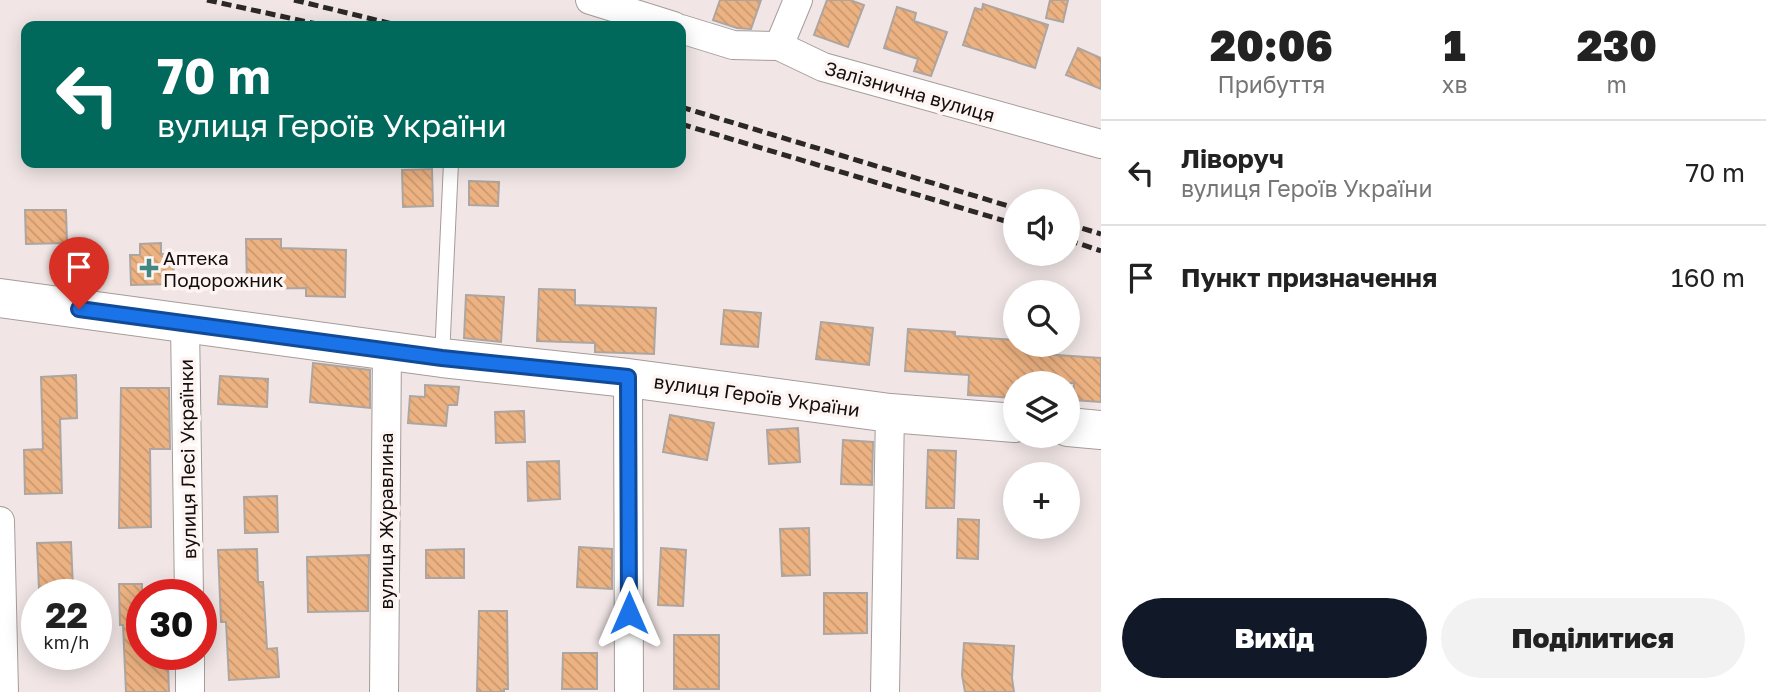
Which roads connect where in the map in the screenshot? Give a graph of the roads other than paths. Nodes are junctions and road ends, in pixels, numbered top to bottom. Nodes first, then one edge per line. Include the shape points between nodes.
1 (590, 0) edge
2 (798, 0) edge
3 (658, 21) edge
4 (686, 31) edge
5 (779, 46) junction
6 (1101, 144) edge
7 (450, 168) edge
8 (0, 298) edge
9 (185, 324) junction
10 (387, 350) junction
11 (442, 358) junction
12 (628, 377) junction
13 (890, 412) junction
14 (1003, 422) edge
15 (1080, 428) edge
16 (1101, 430) edge
17 (0, 521) edge
18 (189, 579) edge
19 (190, 670) edge
20 (4, 692) edge
21 (190, 692) edge
22 (384, 692) edge
23 (629, 692) edge
24 (886, 692) edge

1 - 3 street
2 - 5 street
4 - 5 street, Залізнична вулиця via 733,45
5 - 6 street, Залізнична вулиця via 823,67
7 - 11 lane
8 - 9 street, вулиця Героїв України
9 - 10 street, вулиця Героїв України
9 - 18 street, вулиця Лесі Українки
10 - 11 street, вулиця Героїв України
10 - 22 street, вулиця Журавлина
11 - 12 street, вулиця Героїв України
12 - 13 street, вулиця Героїв України
12 - 23 street
13 - 14 street, вулиця Героїв України
13 - 24 street
15 - 16 street
17 - 20 street
19 - 21 street

